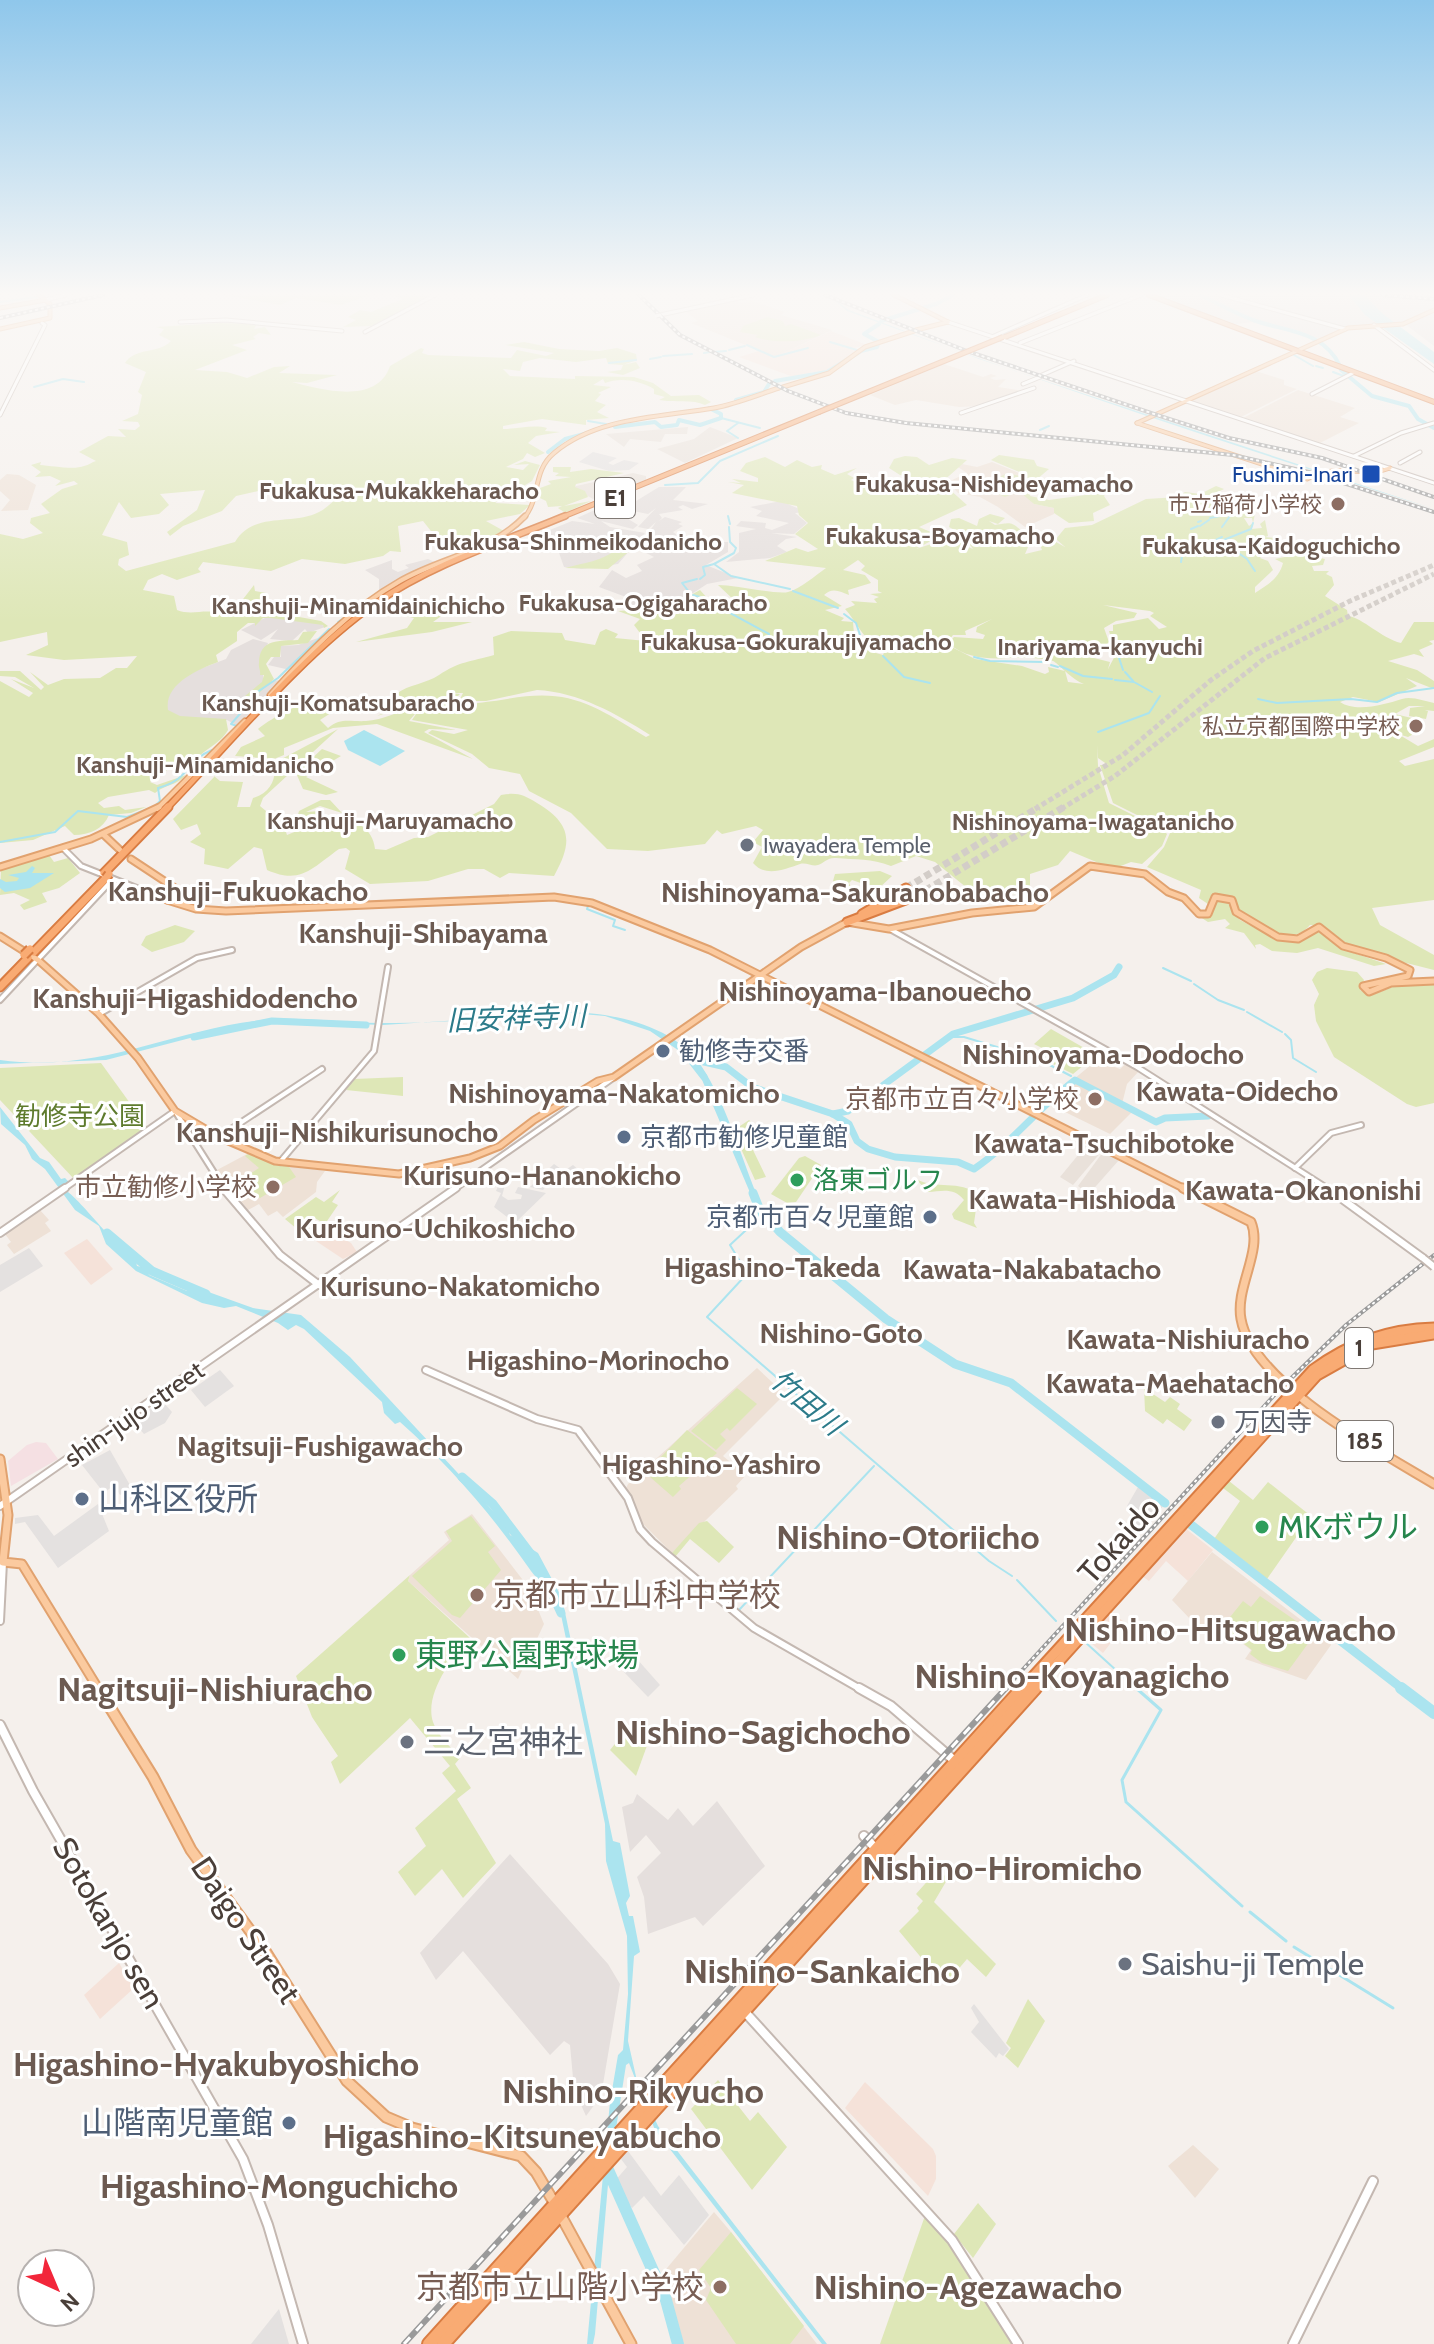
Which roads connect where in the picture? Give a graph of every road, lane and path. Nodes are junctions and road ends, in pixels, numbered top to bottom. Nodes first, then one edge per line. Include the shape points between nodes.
1 (724, 404) edge
2 (840, 404) edge
3 (986, 404) edge
4 (1180, 404) edge
5 (1198, 404) edge
6 (961, 413) dead end
7 (1434, 423) edge
8 (1420, 452) dead end
9 (1353, 456) junction
10 (1400, 463) dead end
11 (1390, 468) junction
12 (1434, 483) edge
13 (103, 834) junction
14 (63, 848) junction
15 (120, 850) dead end
16 (131, 859) dead end
17 (0, 867) edge
18 (107, 876) junction
19 (906, 888) tunnel mouth
20 (916, 896) tunnel mouth
21 (167, 900) junction
22 (872, 915) junction
23 (847, 922) junction
24 (871, 926) junction
25 (889, 929) junction
26 (0, 936) edge
27 (232, 950) dead end
28 (29, 954) junction
29 (38, 960) junction
30 (388, 967) dead end
31 (760, 975) junction
32 (0, 980) edge
33 (1434, 981) edge
34 (0, 987) edge
35 (0, 1000) edge
36 (99, 1014) junction
37 (322, 1069) dead end
38 (614, 1077) junction
39 (175, 1111) junction
40 (1361, 1125) dead end
41 (219, 1137) junction
42 (280, 1162) junction
43 (1295, 1168) junction
44 (0, 1233) edge
45 (1434, 1267) edge
46 (320, 1286) junction
47 (1434, 1328) edge
48 (1434, 1334) edge
49 (426, 1370) dead end
50 (1296, 1392) junction
51 (0, 1459) edge
52 (1434, 1484) edge
53 (3, 1504) edge
54 (3, 1562) junction
55 (0, 1621) edge
56 (0, 1725) edge
57 (960, 1764) junction
58 (864, 1836) dead end
59 (880, 1853) junction
60 (741, 2007) junction
61 (1373, 2181) dead end
62 (558, 2210) junction
63 (303, 2344) edge
64 (429, 2344) edge
65 (443, 2344) edge
66 (631, 2344) edge
67 (1018, 2344) edge
68 (1293, 2344) edge

1 - 13 main road via 608,428 554,453 539,469 534,505 515,526 489,543 403,580 353,613 311,649 160,806
2 - 18 highway, E1, bridge via 467,556 383,598 325,645
3 - 6 street
4 - 11 main road via 1139,423 1307,479 1354,466 1378,473
5 - 9 street
7 - 9 street
8 - 10 street
9 - 11 street
11 - 12 street
13 - 14 main road
13 - 15 main road
14 - 17 main road
14 - 18 street via 80,865
16 - 21 main road via 181,892
18 - 21 street
18 - 28 highway, E1
18 - 29 street
19 - 23 highway
20 - 22 highway
21 - 31 main road, 185 via 226,911 554,897 590,902 643,921
22 - 23 highway
22 - 24 highway via 867,921
23 - 24 main road
23 - 31 main road
24 - 25 main road
25 - 33 main road via 1034,907 1093,866 1149,876 1201,914 1208,914 1215,897 1230,898 1242,917 1278,937 1295,939 1314,926 1326,929 1343,946 1410,970 1408,976 1363,986 1369,992 1391,983
25 - 43 street via 1137,1067
26 - 29 main road
27 - 36 street via 197,958
28 - 32 highway, E1
28 - 34 highway, E1
29 - 35 street
29 - 36 main road
30 - 42 street via 370,1057
31 - 38 main road
31 - 50 main road, 185 via 1252,1224 1240,1321 1266,1365
36 - 39 main road
37 - 41 street
38 - 42 main road via 598,1081 500,1146 470,1158 399,1174
38 - 46 street
39 - 41 main road
39 - 44 street
39 - 46 street via 191,1145 243,1213 294,1270
40 - 43 street via 1331,1133
41 - 42 main road
43 - 45 street, bridge via 1374,1218
46 - 53 street, shin-jujo street
47 - 50 highway, Tokaido / 1 via 1361,1340 1324,1361
48 - 50 highway, Tokaido / 1 via 1385,1339 1360,1348
49 - 57 street via 537,1419 578,1430 628,1498 640,1529 652,1542 754,1628 897,1710
50 - 52 main road, 185
50 - 57 highway, Tokaido / 1
51 - 53 main road
53 - 54 main road via 8,1529
54 - 55 street
54 - 62 main road, Daigo Street via 22,1564 153,1777 191,1850 265,1951 347,2081 386,2117 521,2156
56 - 63 street, Sotokanjo sen via 243,2159
57 - 59 highway, Tokaido / 1
58 - 59 street
59 - 60 highway, Tokaido / 1
60 - 62 highway, Tokaido / 1
60 - 67 street via 952,2240
61 - 68 street
62 - 64 highway, Tokaido / 1
62 - 65 highway, Tokaido / 1
62 - 66 main road, Daigo Street

